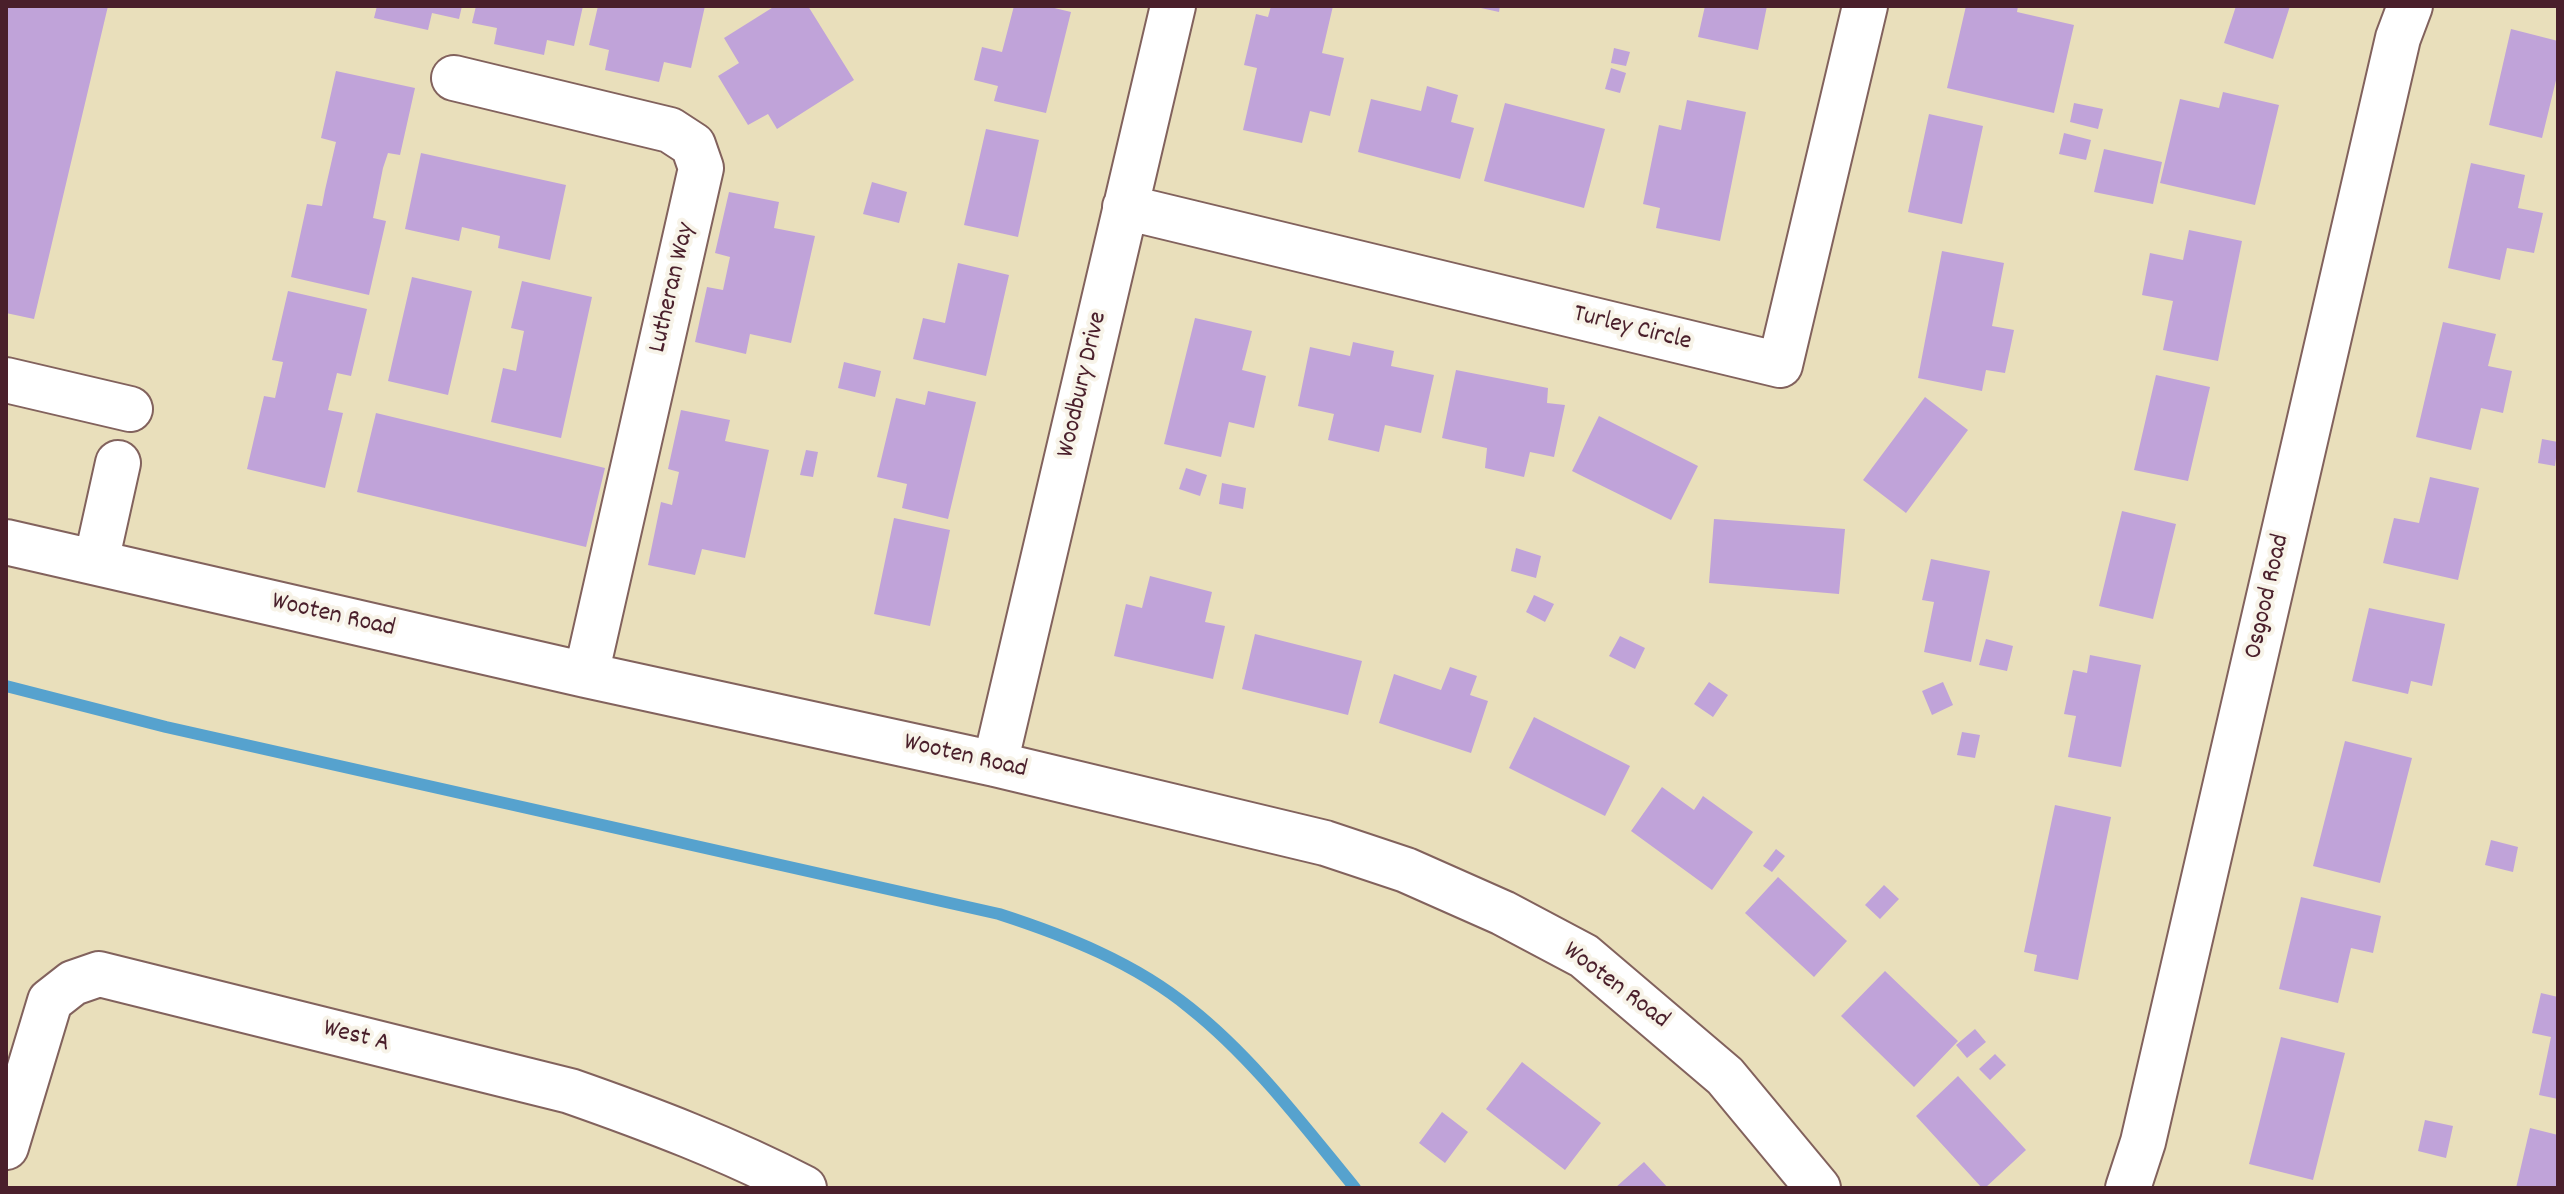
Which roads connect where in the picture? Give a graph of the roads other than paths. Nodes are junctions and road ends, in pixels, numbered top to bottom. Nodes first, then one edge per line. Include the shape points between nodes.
1 (1173, 6) edge
2 (1865, 6) edge
3 (2410, 6) edge
4 (454, 78) dead end
5 (1125, 207) junction
6 (6, 380) edge
7 (130, 409) dead end
8 (118, 463) dead end
9 (6, 542) edge
10 (96, 562) junction
11 (586, 675) junction
12 (995, 764) junction
13 (6, 1147) edge
14 (804, 1188) edge
15 (1818, 1188) edge
16 (2128, 1188) edge

1 - 5 street, Woodbury Drive
2 - 5 street, Turley Circle via 1780,365
3 - 16 street, Osgood Road via 2398,38 2143,1142
4 - 11 street, Lutheran Way via 670,130 693,145 701,168
5 - 12 street, Woodbury Drive
6 - 7 street
8 - 10 street
9 - 10 street, Wooten Road
10 - 11 street, Wooten Road
11 - 12 street, Wooten Road
12 - 15 street, Wooten Road via 1325,843 1406,870 1503,913 1584,956 1725,1076
13 - 14 street, West A via 50,1001 73,983 99,974 570,1091

